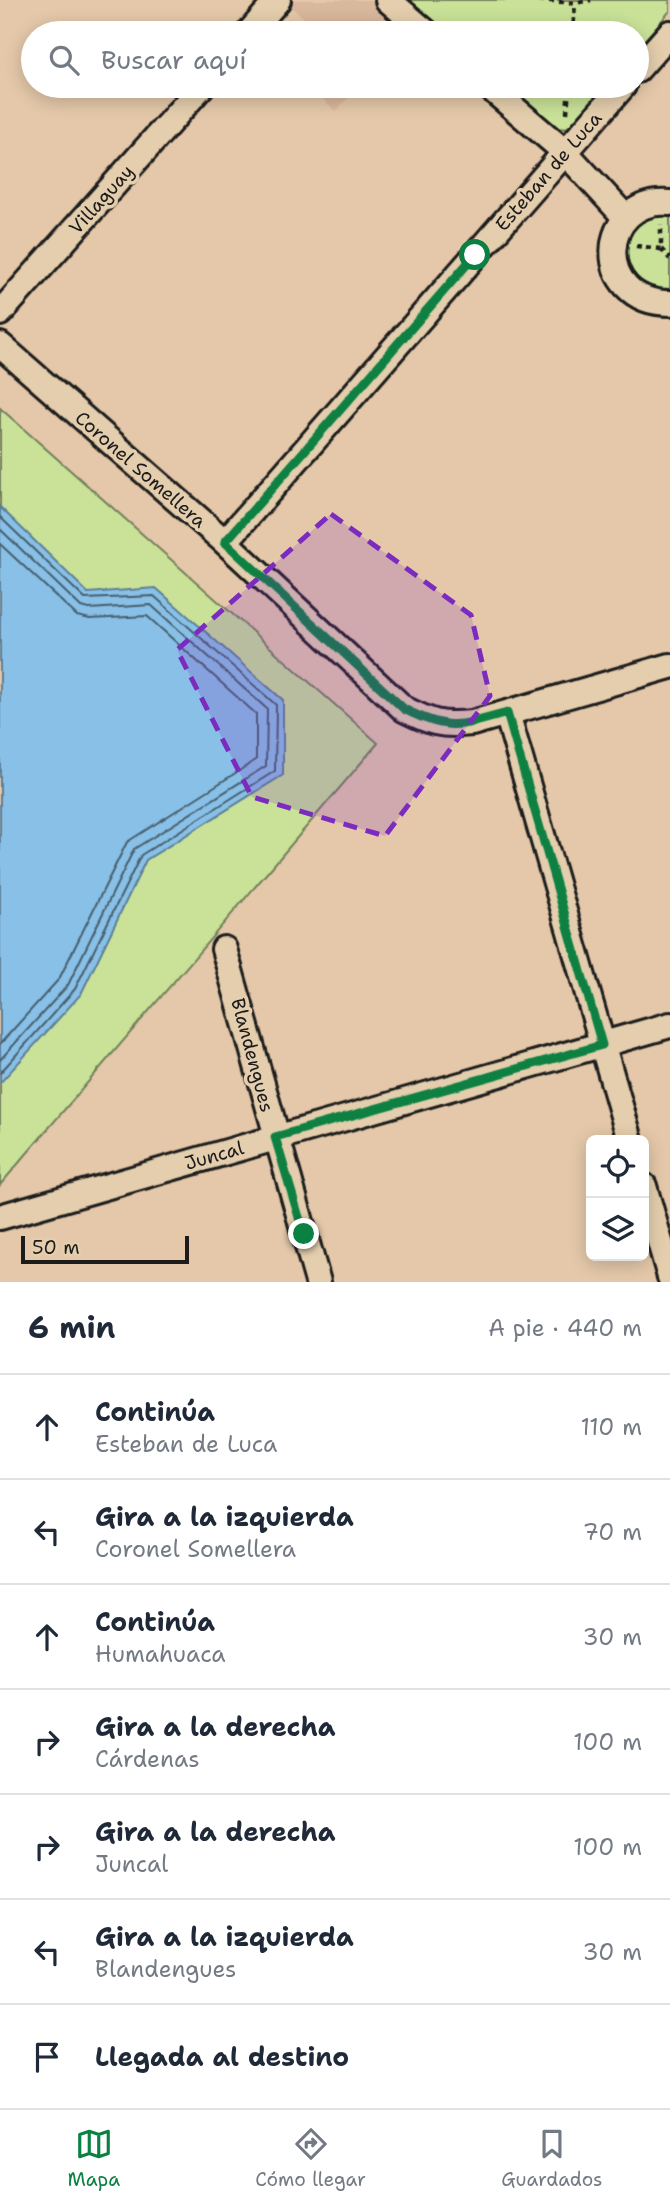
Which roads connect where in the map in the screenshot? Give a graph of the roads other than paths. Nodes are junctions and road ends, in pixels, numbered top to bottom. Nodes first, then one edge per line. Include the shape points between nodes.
1 (278, 0) edge
2 (388, 0) edge
3 (259, 21) edge
4 (413, 21) edge
5 (670, 33) edge
6 (649, 57) edge
7 (191, 98) edge
8 (502, 98) edge
9 (612, 98) edge
10 (565, 152) junction
11 (666, 203) edge
12 (626, 218) junction
13 (670, 303) edge
14 (0, 313) edge
15 (0, 345) edge
16 (225, 542) junction
17 (670, 666) edge
18 (507, 713) junction
19 (224, 948) dead end
20 (670, 1025) edge
21 (602, 1045) junction
22 (629, 1135) edge
23 (275, 1137) junction
24 (647, 1198) edge
25 (0, 1217) edge
26 (670, 1277) edge
27 (318, 1282) edge

1 - 3 street
2 - 4 street
5 - 6 street
7 - 14 street, Villaguay
8 - 10 street
9 - 10 street, Esteban de Luca
10 - 12 street
10 - 16 street, Esteban de Luca
11 - 12 street via 645,206
12 - 13 street via 613,243 617,275 640,299
15 - 16 street, Coronel Somellera
16 - 18 street, Coronel Somellera via 404,709 445,725
17 - 18 street, Coronel Somellera
18 - 21 street
19 - 23 street, Blandengues
20 - 21 street, Juncal
21 - 22 street
21 - 23 street, Juncal
23 - 25 street, Juncal
23 - 27 street, Blandengues
24 - 26 street

